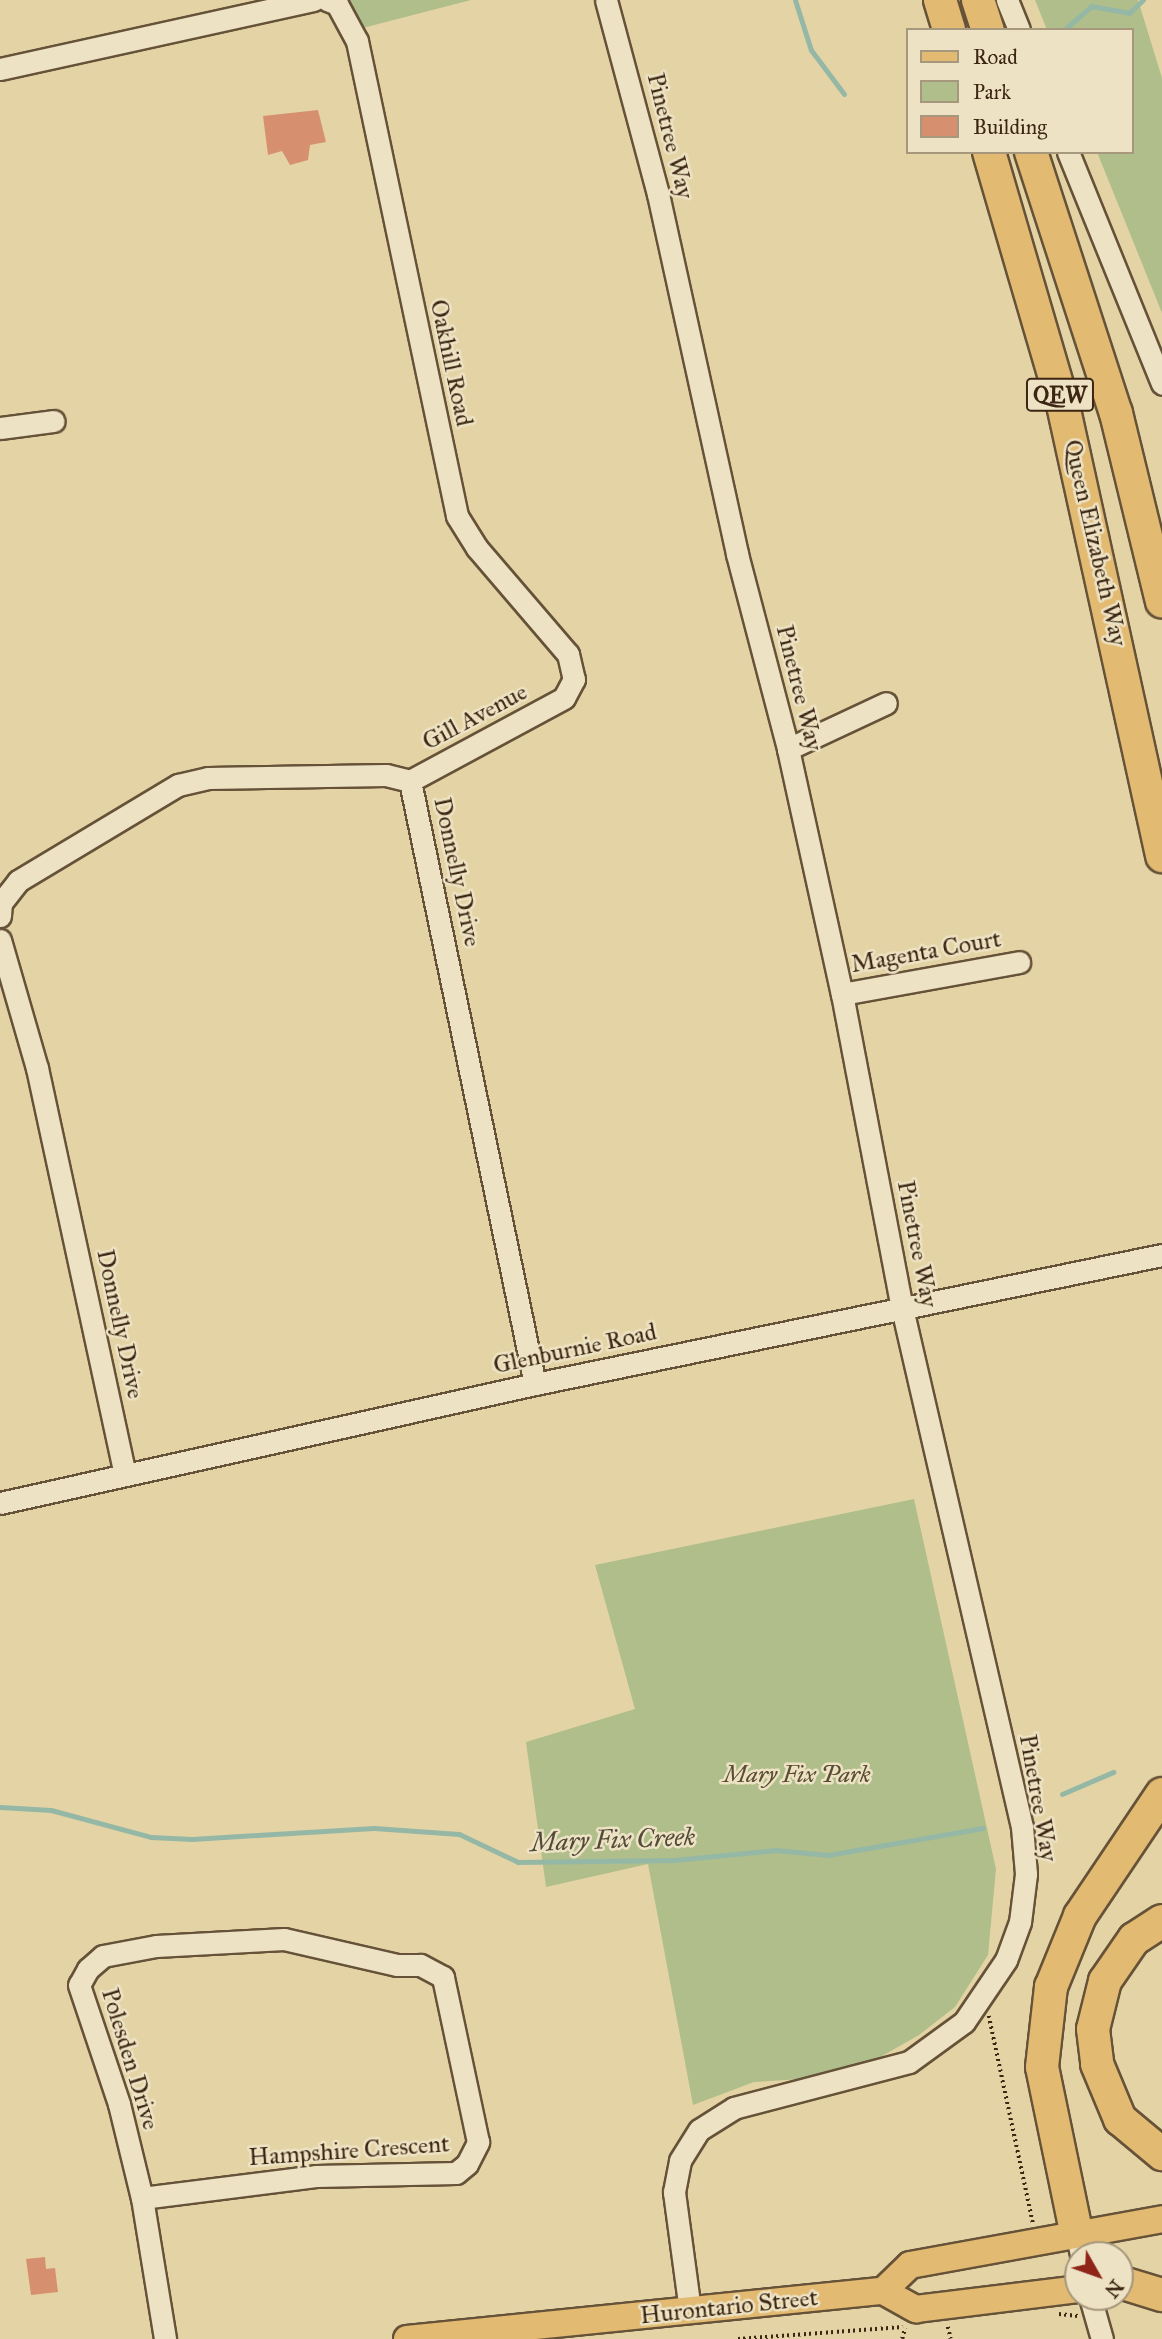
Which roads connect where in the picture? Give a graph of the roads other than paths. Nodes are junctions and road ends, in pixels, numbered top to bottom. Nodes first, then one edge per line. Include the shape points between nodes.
1 (314, 0) edge
2 (606, 0) edge
3 (940, 0) edge
4 (978, 0) edge
5 (1007, 0) edge
6 (332, 2) edge
7 (948, 28) edge
8 (987, 28) edge
9 (1018, 28) edge
10 (0, 69) edge
11 (990, 154) edge
12 (1032, 154) edge
13 (1069, 154) edge
14 (1157, 357) edge
15 (1162, 384) edge
16 (54, 421) dead end
17 (0, 428) edge
18 (1162, 601) edge
19 (564, 698) joint
20 (886, 703) dead end
21 (788, 749) junction
22 (410, 781) junction
23 (1162, 856) edge
24 (0, 916) edge
25 (0, 940) edge
26 (1019, 962) dead end
27 (842, 994) junction
28 (1162, 1255) edge
29 (902, 1308) junction
30 (535, 1384) junction
31 (125, 1475) junction
32 (0, 1503) edge
33 (1162, 1794) edge
34 (1162, 1921) edge
35 (156, 1946) joint
36 (1162, 2154) edge
37 (142, 2198) junction
38 (1162, 2219) edge
39 (1078, 2241) edge
40 (1085, 2241) edge
41 (1064, 2245) edge
42 (1134, 2286) edge
43 (1162, 2287) edge
44 (1134, 2288) edge
45 (883, 2291) junction
46 (1064, 2291) edge
47 (1162, 2295) edge
48 (690, 2310) junction
49 (1094, 2311) edge
50 (425, 2338) edge
51 (165, 2339) edge
52 (1102, 2339) edge

1 - 10 street
2 - 21 street, Pinetree Way via 658,194 737,554
3 - 7 highway
4 - 8 highway
5 - 9 street
6 - 19 street, Oakhill Road via 357,41 457,516 477,548 568,654 574,679
11 - 23 highway, Queen Elizabeth Way / QEW via 1063,405
12 - 18 highway, Queen Elizabeth Way / QEW via 1116,413
13 - 14 street
14 - 15 street
16 - 17 street
19 - 22 street, Gill Avenue
20 - 21 street
21 - 27 street, Pinetree Way
22 - 24 street, Donnelly Drive via 386,775 222,778 178,785 18,881 1,903
22 - 30 street, Donnelly Drive
25 - 31 street, Donnelly Drive via 37,1068
26 - 27 street, Magenta Court
27 - 29 street, Pinetree Way
28 - 29 street, Glenburnie Road
29 - 30 street, Glenburnie Road
29 - 48 street, Pinetree Way via 1022,1827 1026,1874 1020,1922 1006,1960 980,2003 964,2022 909,2062 734,2108 699,2130 680,2161 674,2192
30 - 31 street, Glenburnie Road
31 - 32 street, Glenburnie Road
33 - 39 highway via 1080,1916 1051,1987 1042,2067
34 - 36 highway via 1134,1939 1105,1981 1093,2029 1097,2064 1120,2119
35 - 37 street, Polesden Drive via 103,1956 79,1985 119,2104
35 - 37 street, Hampshire Crescent via 284,1939 433,1970 443,1977 448,1990 478,2141 467,2164 456,2174 316,2175
37 - 51 street
38 - 40 main road
41 - 45 main road via 910,2265
42 - 43 main road
44 - 47 highway
45 - 46 main road via 916,2309
45 - 48 main road, Hurontario Street
48 - 50 main road, Hurontario Street
49 - 52 street

